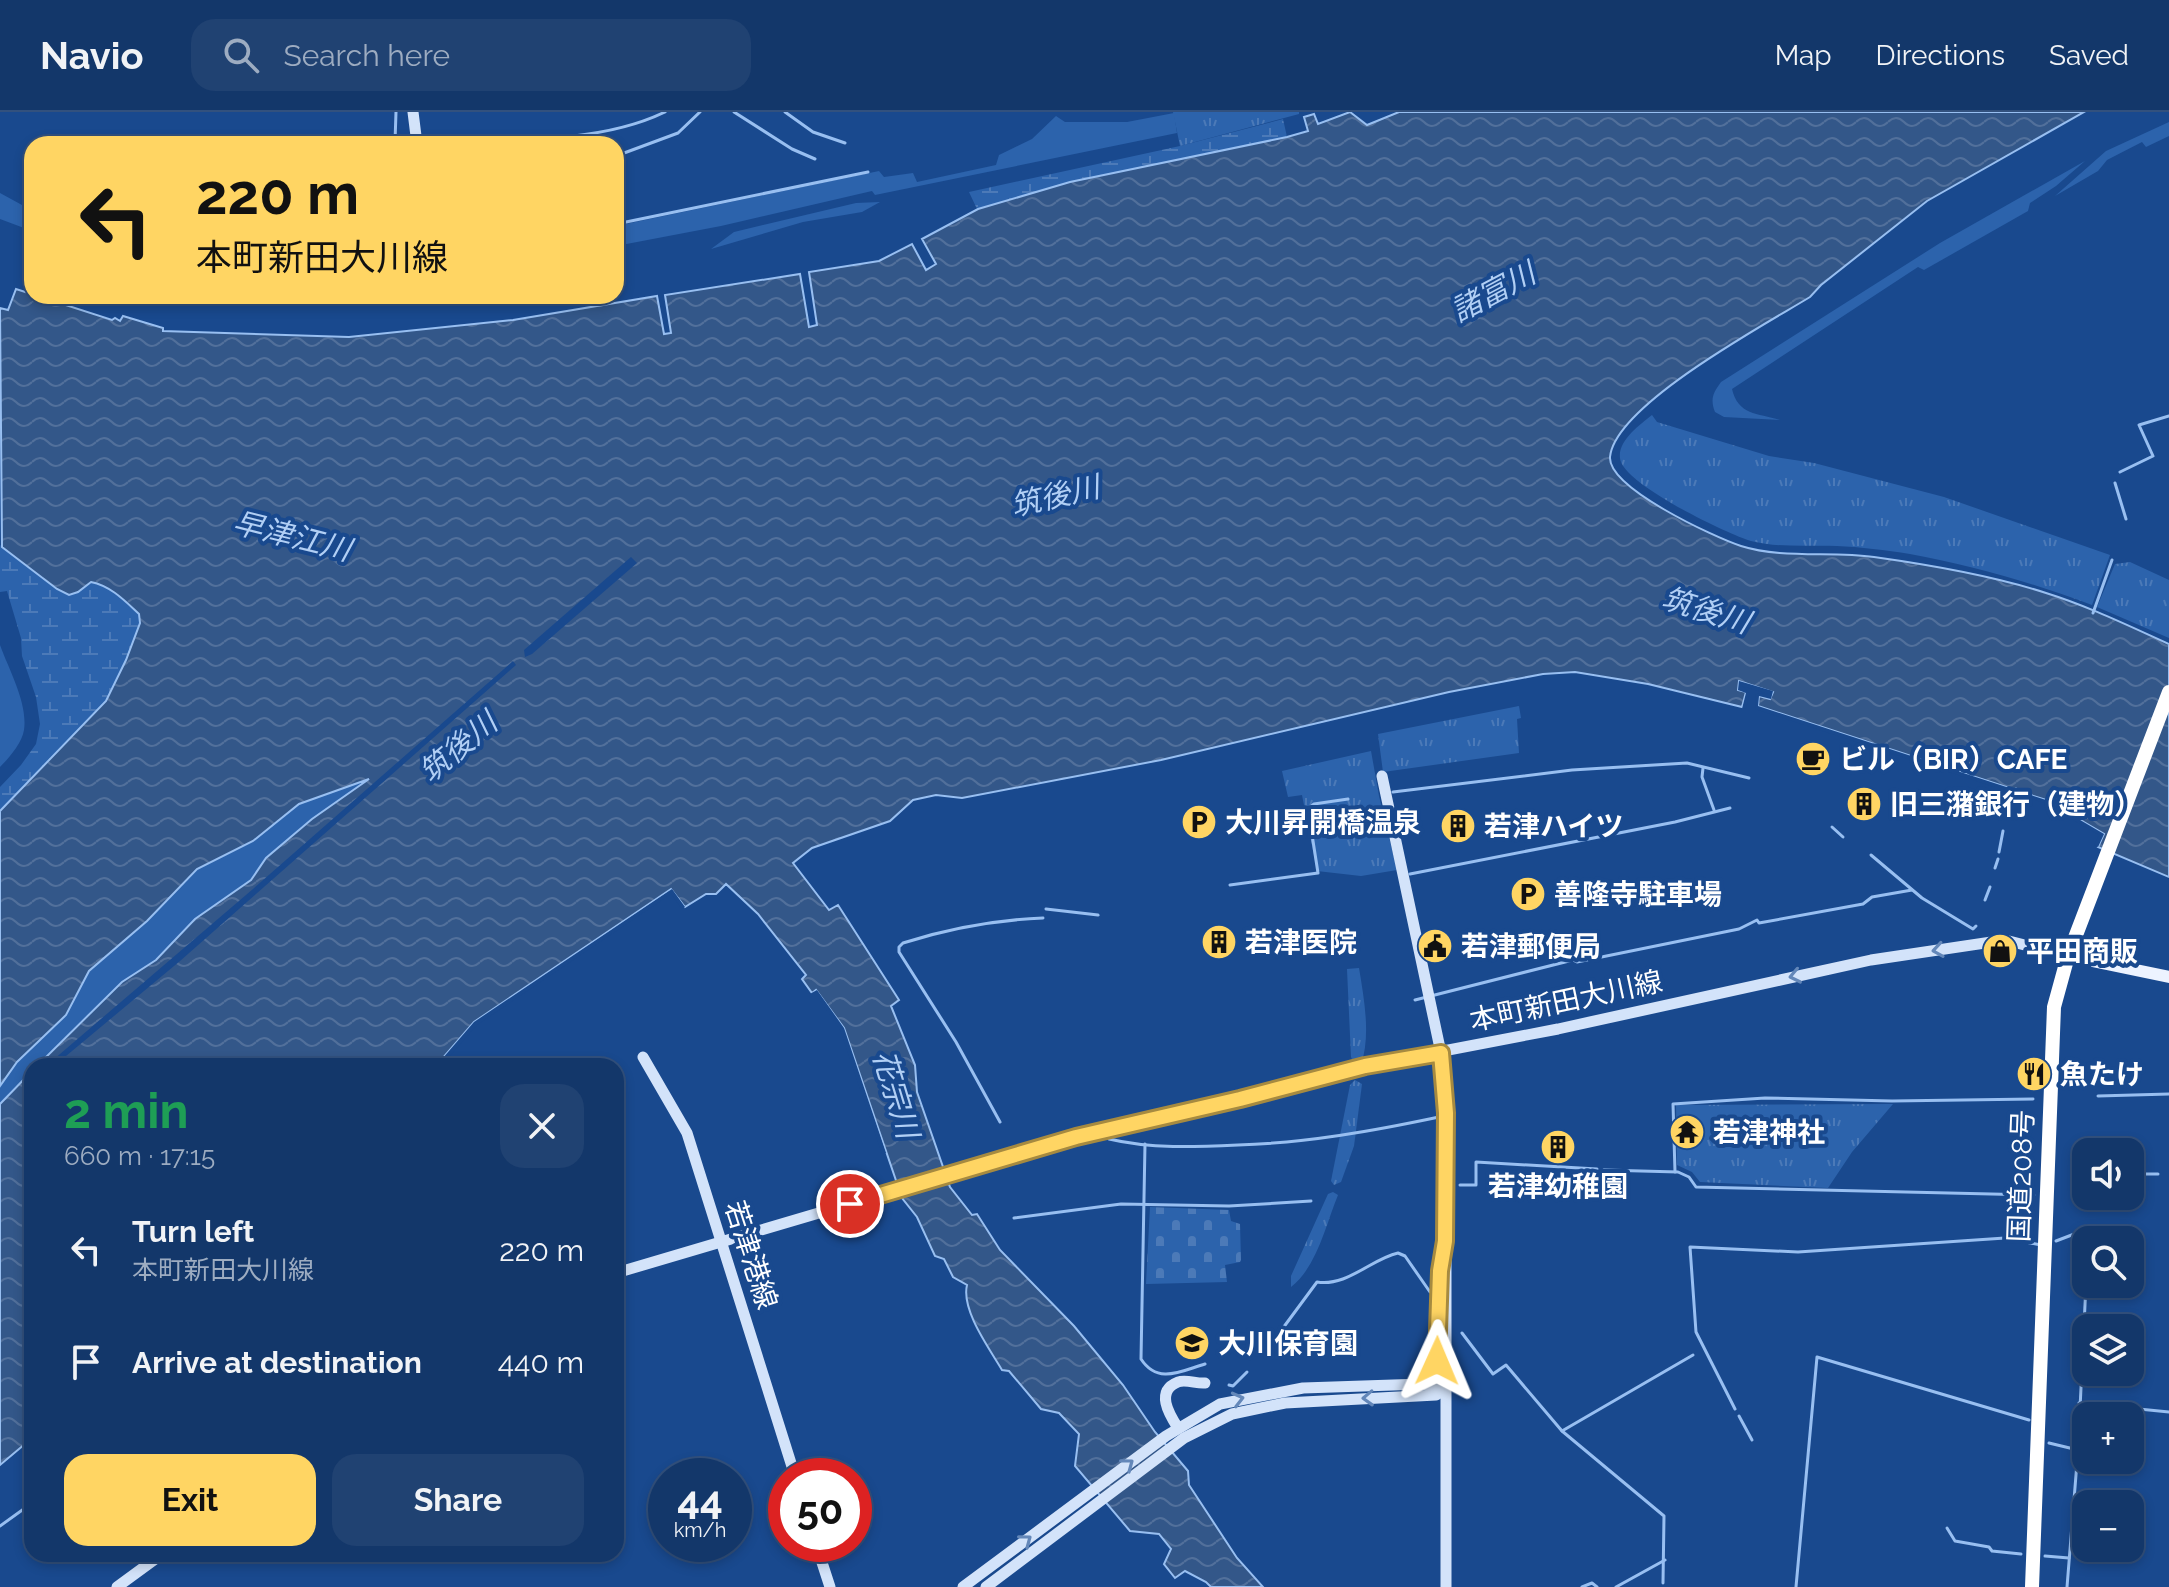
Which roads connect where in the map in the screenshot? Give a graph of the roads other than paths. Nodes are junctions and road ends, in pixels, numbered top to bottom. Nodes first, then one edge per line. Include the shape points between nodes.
1 (413, 112) edge
2 (416, 136) edge
3 (2169, 692) edge
4 (1382, 776) dead end
5 (2068, 956) junction
6 (2169, 977) edge
7 (1441, 1053) junction
8 (643, 1057) dead end
9 (722, 1242) junction
10 (624, 1271) edge
11 (1205, 1383) dead end
12 (1439, 1390) junction
13 (1178, 1428) junction
14 (1170, 1441) junction
15 (789, 1458) edge
16 (1095, 1496) junction
17 (151, 1562) edge
18 (822, 1562) edge
19 (117, 1587) edge
20 (830, 1587) edge
21 (963, 1587) edge
22 (986, 1587) edge
23 (1446, 1587) edge
24 (2032, 1587) edge

1 - 2 main road
3 - 5 highway, 国道208号
4 - 7 main road
5 - 6 main road
5 -> 7 main road, 本町新田大川線 via 2005,940 1871,960
5 - 24 highway, 国道208号 via 2051,1041
7 - 9 main road, 本町新田大川線 via 1365,1066 1076,1137
7 - 12 main road via 1446,1113
8 - 9 main road, 若津港線 via 687,1133
9 - 10 main road, 本町新田大川線
9 - 15 main road, 若津港線
11 - 13 main road via 1179,1382 1166,1394 1168,1413
13 -> 12 main road via 1220,1404 1282,1391 1423,1384
12 -> 14 main road via 1260,1406
12 - 23 main road
13 - 14 main road
14 - 16 main road
21 -> 16 main road
16 - 22 main road
17 - 19 main road
18 - 20 main road

